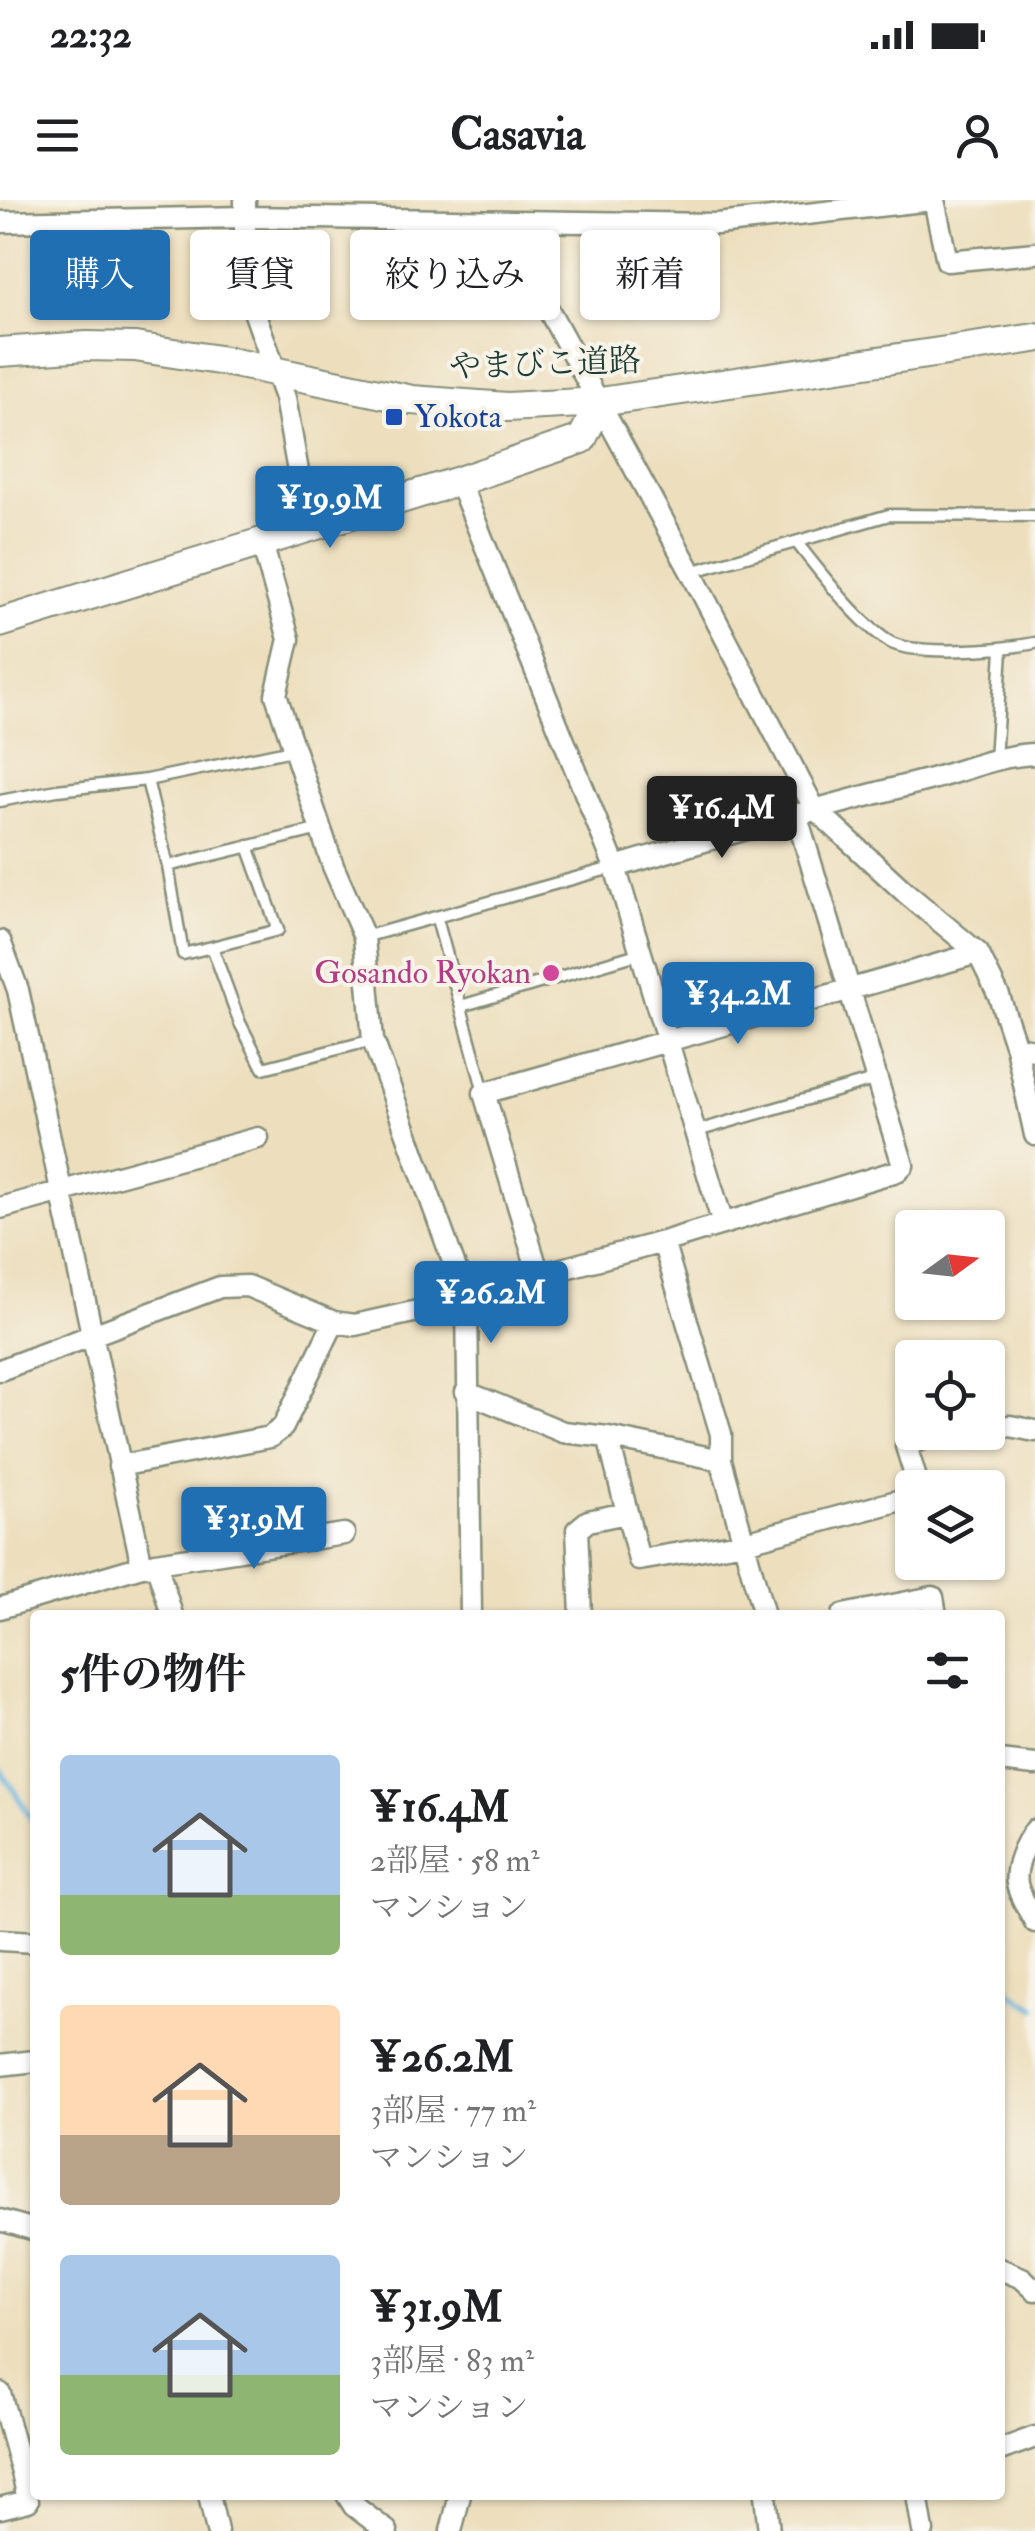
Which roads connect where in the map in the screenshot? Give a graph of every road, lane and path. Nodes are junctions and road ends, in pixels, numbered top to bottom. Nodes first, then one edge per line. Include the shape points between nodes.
1 (933, 200) edge
2 (245, 207) edge
3 (473, 221) junction
4 (0, 222) edge
5 (1035, 253) edge
6 (1035, 338) edge
7 (0, 352) edge
8 (277, 372) junction
9 (600, 402) junction
10 (459, 480) junction
11 (1035, 516) edge
12 (308, 528) junction
13 (262, 543) junction
14 (797, 543) junction
15 (692, 572) junction
16 (0, 623) edge
17 (1035, 643) edge
18 (1002, 650) junction
19 (292, 750) junction
20 (1035, 754) edge
21 (995, 760) junction
22 (147, 780) junction
23 (0, 801) edge
24 (805, 811) junction
25 (320, 829) junction
26 (248, 846) junction
27 (168, 866) junction
28 (614, 866) junction
29 (437, 919) junction
30 (364, 937) junction
31 (0, 941) edge
32 (212, 947) junction
33 (642, 953) junction
34 (978, 953) junction
35 (851, 991) junction
36 (461, 1006) junction
37 (373, 1040) junction
38 (670, 1040) junction
39 (1026, 1048) edge
40 (876, 1079) junction
41 (484, 1092) junction
42 (697, 1131) junction
43 (1035, 1135) edge
44 (258, 1138) dead end
45 (62, 1191) junction
46 (0, 1208) edge
47 (723, 1224) junction
48 (663, 1242) junction
49 (539, 1276) junction
50 (467, 1300) junction
51 (334, 1322) junction
52 (92, 1335) junction
53 (0, 1370) edge
54 (466, 1392) junction
55 (1005, 1427) edge
56 (1035, 1430) edge
57 (608, 1437) junction
58 (722, 1460) junction
59 (119, 1466) junction
60 (895, 1502) edge
61 (626, 1513) junction
62 (344, 1534) dead end
63 (745, 1542) junction
64 (149, 1564) junction
65 (0, 1608) edge
66 (170, 1610) edge
67 (471, 1610) edge
68 (582, 1610) edge
69 (763, 1610) edge
70 (868, 1610) edge
71 (935, 1610) edge
72 (1005, 1762) edge
73 (1035, 1764) edge
74 (1035, 1830) edge
75 (1008, 1886) edge
76 (1035, 1922) edge
77 (0, 1940) edge
78 (30, 1942) edge
79 (30, 2062) edge
80 (0, 2065) edge
81 (0, 2220) edge
82 (30, 2229) edge
83 (1005, 2271) edge
84 (1035, 2290) edge
85 (0, 2392) edge
86 (1035, 2437) edge
87 (1005, 2448) edge
88 (30, 2478) edge
89 (210, 2500) edge
90 (350, 2500) edge
91 (459, 2500) edge
92 (766, 2500) edge
93 (918, 2500) edge
94 (0, 2508) edge
95 (369, 2524) edge
96 (921, 2530) edge
97 (217, 2531) edge
98 (388, 2531) edge
99 (451, 2531) edge
100 (769, 2531) edge

1 - 3 street via 718,224
1 - 5 street via 947,261
2 - 3 street
2 - 4 street
2 - 8 street via 248,298
3 - 9 street via 498,261 523,274 541,296
6 - 9 street, やまびこ道路
7 - 8 street, やまびこ道路 via 136,347
8 - 9 street, やまびこ道路 via 451,406
8 - 12 street
9 - 10 street via 582,439
9 - 15 street
10 - 12 street
10 - 28 street
11 - 14 lane via 889,514
12 - 13 street
13 - 16 street
13 - 19 street via 289,639 276,694
14 - 15 lane
14 - 18 lane via 890,643
15 - 24 street
17 - 18 lane
18 - 21 lane
19 - 22 lane
19 - 25 street
20 - 21 street
21 - 24 street
22 - 23 lane
22 - 27 lane
24 - 28 street
24 - 34 street
24 - 35 street
25 - 26 lane
25 - 30 street
26 - 27 lane
26 - 32 lane via 278,930
27 - 32 lane via 183,954
28 - 29 lane
28 - 33 street
29 - 30 lane
29 - 36 lane
30 - 37 street
31 - 45 street via 18,990
32 - 37 lane via 263,1068
33 - 36 lane
33 - 38 street
34 - 35 street
34 - 39 street
35 - 38 street
35 - 40 street
36 - 41 lane
37 - 50 street
38 - 41 street
38 - 42 street
39 - 43 street
40 - 42 lane
40 - 47 street via 903,1165 897,1171
41 - 49 street
42 - 47 street
44 - 45 street
45 - 46 street
45 - 52 street
47 - 48 street
48 - 49 street
48 - 58 street via 721,1434
49 - 50 street
50 - 51 street via 356,1326
50 - 54 street
51 - 52 street via 247,1286 220,1286
51 - 59 street via 283,1427 270,1437
52 - 53 street
52 - 59 street
54 - 57 street via 563,1432
54 - 67 street
55 - 56 street
57 - 58 street
57 - 61 street
58 - 63 street
59 - 64 street
60 - 63 street
61 - 63 street via 639,1560
61 - 68 street via 577,1530
62 - 64 street
63 - 69 street
64 - 65 street
64 - 66 street
70 - 71 street via 934,1597
72 - 73 street
74 - 75 street
75 - 76 street
77 - 78 street
79 - 80 street
81 - 82 street
83 - 84 street
85 - 88 street
86 - 87 street
88 - 94 street via 28,2500
89 - 97 street
90 - 95 street
91 - 99 street
92 - 100 street
93 - 96 street
95 - 98 street

